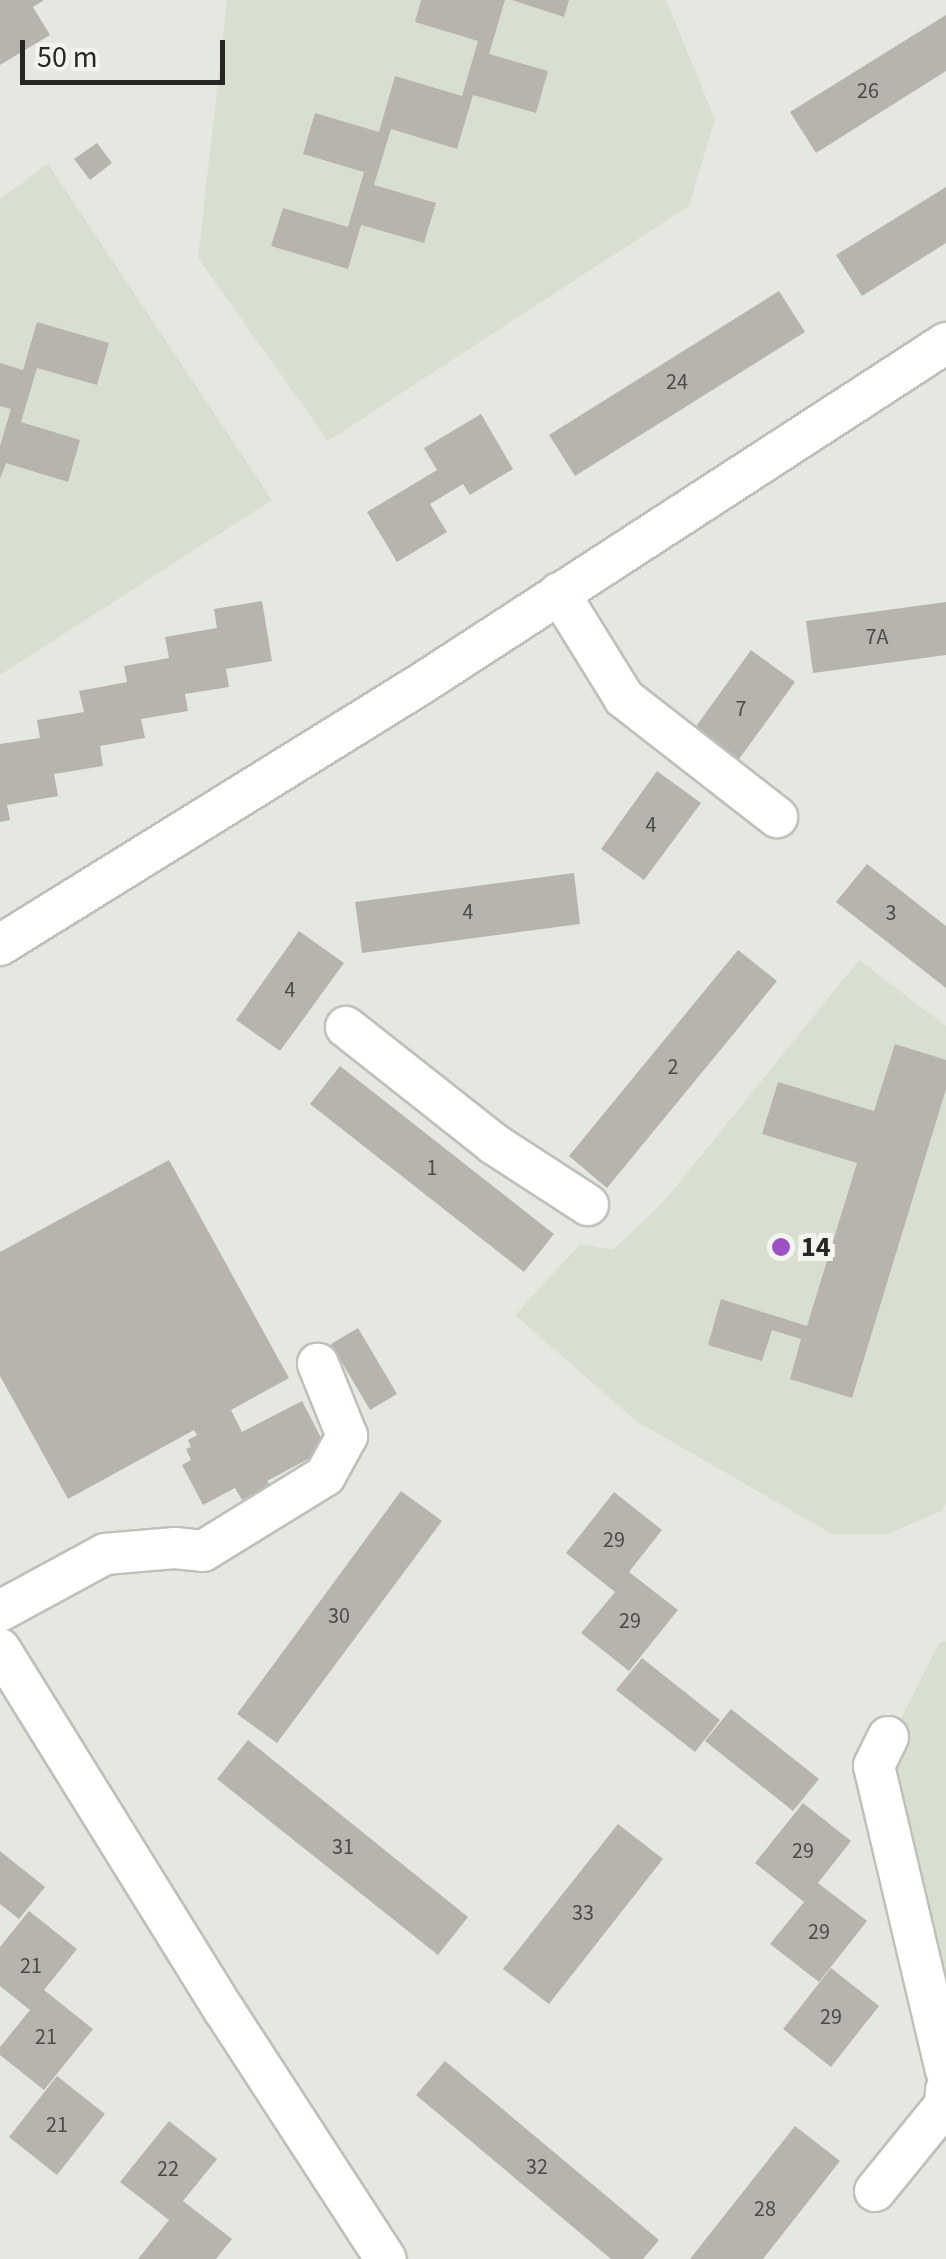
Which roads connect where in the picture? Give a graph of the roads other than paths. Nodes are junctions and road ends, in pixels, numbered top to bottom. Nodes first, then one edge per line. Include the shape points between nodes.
1 (946, 343) edge
2 (560, 593) junction
3 (777, 818) dead end
4 (0, 944) edge
5 (346, 1027) dead end
6 (588, 1205) dead end
7 (318, 1364) dead end
8 (0, 1611) edge
9 (0, 1649) edge
10 (888, 1737) dead end
11 (946, 2072) edge
12 (946, 2090) edge
13 (875, 2191) dead end
14 (386, 2259) edge

1 - 2 street
2 - 3 street via 624,698
2 - 4 street
5 - 6 street via 494,1144
7 - 8 street via 347,1436 325,1476 203,1551 105,1554
9 - 14 street
10 - 11 street via 874,1766
12 - 13 street via 944,2104

